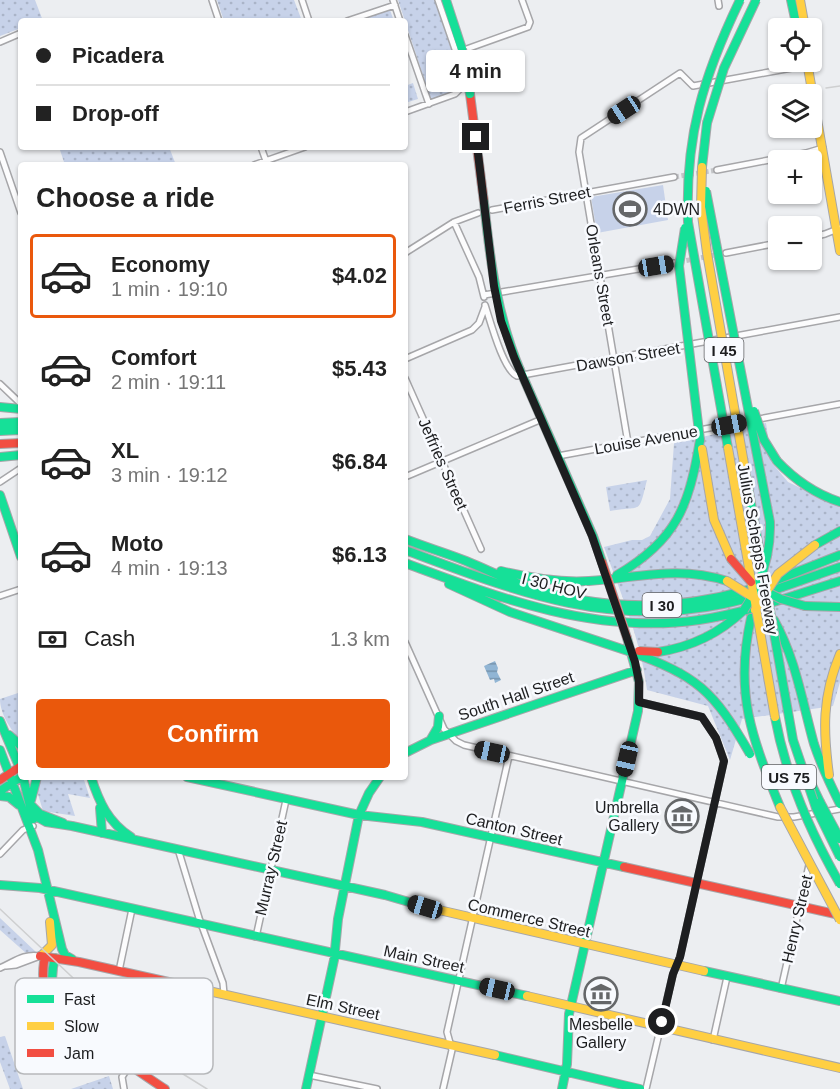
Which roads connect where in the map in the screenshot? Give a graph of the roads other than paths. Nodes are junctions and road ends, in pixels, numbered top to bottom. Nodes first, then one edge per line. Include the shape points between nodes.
1 (212, 0) edge
2 (302, 0) edge
3 (438, 0) edge
4 (446, 0) edge
5 (522, 0) edge
6 (740, 0) edge
7 (756, 0) edge
8 (791, 0) edge
9 (800, 0) edge
10 (394, 2) edge
11 (218, 18) edge
12 (308, 18) edge
13 (354, 18) edge
14 (399, 18) edge
15 (795, 18) edge
16 (803, 18) edge
17 (18, 34) edge
18 (0, 42) edge
19 (408, 44) edge
20 (456, 52) junction
21 (768, 71) edge
22 (809, 72) edge
23 (429, 104) junction
24 (408, 111) edge
25 (823, 148) junction
26 (262, 150) edge
27 (297, 150) edge
28 (0, 152) edge
29 (266, 161) junction
30 (263, 162) edge
31 (702, 167) junction
32 (717, 170) tunnel mouth
33 (674, 177) tunnel mouth
34 (585, 193) junction
35 (18, 204) edge
36 (492, 210) dead end
37 (478, 213) dead end
38 (688, 213) junction
39 (454, 222) junction
40 (838, 228) edge
41 (822, 234) edge
42 (768, 245) edge
43 (408, 251) edge
44 (840, 251) edge
45 (726, 253) tunnel mouth
46 (674, 263) tunnel mouth
47 (600, 276) junction
48 (484, 296) junction
49 (485, 305) junction
50 (840, 317) edge
51 (733, 326) junction
52 (408, 358) edge
53 (615, 359) junction
54 (521, 373) junction
55 (0, 384) edge
56 (408, 385) edge
57 (18, 401) edge
58 (840, 404) edge
59 (0, 407) edge
60 (18, 410) edge
61 (542, 419) junction
62 (18, 422) edge
63 (0, 423) edge
64 (18, 432) edge
65 (0, 433) edge
66 (700, 440) junction
67 (18, 443) edge
68 (628, 443) junction
69 (0, 444) edge
70 (18, 455) edge
71 (558, 456) junction
72 (0, 457) edge
73 (442, 461) junction
74 (18, 470) edge
75 (408, 476) edge
76 (0, 482) edge
77 (0, 495) edge
78 (840, 502) edge
79 (840, 531) edge
80 (408, 540) edge
81 (18, 548) edge
82 (481, 549) dead end
83 (408, 553) edge
84 (408, 553) edge
85 (840, 555) edge
86 (467, 561) junction
87 (408, 564) edge
88 (408, 564) edge
89 (840, 567) edge
90 (840, 573) edge
91 (606, 579) junction
92 (840, 581) edge
93 (18, 590) edge
94 (0, 596) edge
95 (840, 607) edge
96 (408, 649) edge
97 (628, 651) junction
98 (840, 654) edge
99 (637, 670) junction
100 (639, 702) junction
101 (439, 716) junction
102 (0, 721) edge
103 (4, 730) junction
104 (448, 734) junction
105 (431, 740) junction
106 (18, 743) edge
107 (0, 750) edge
108 (408, 752) edge
109 (509, 756) junction
110 (799, 759) junction
111 (18, 761) edge
112 (18, 769) edge
113 (9, 773) junction
114 (18, 779) edge
115 (0, 780) edge
116 (23, 780) edge
117 (36, 780) edge
118 (92, 780) edge
119 (201, 780) edge
120 (378, 780) edge
121 (622, 781) junction
122 (12, 782) junction
123 (830, 783) junction
124 (0, 794) edge
125 (286, 800) junction
126 (99, 803) junction
127 (31, 804) junction
128 (715, 804) junction
129 (840, 804) edge
130 (780, 807) junction
131 (22, 808) junction
132 (840, 809) edge
133 (32, 814) junction
134 (359, 815) junction
135 (788, 817) junction
136 (72, 826) junction
137 (31, 827) junction
138 (102, 833) junction
139 (490, 837) junction
140 (840, 839) edge
141 (137, 840) junction
142 (178, 849) junction
143 (0, 854) edge
144 (840, 857) edge
145 (604, 863) junction
146 (271, 870) junction
147 (697, 884) junction
148 (840, 884) edge
149 (0, 885) edge
150 (345, 886) junction
151 (48, 890) junction
152 (800, 907) junction
153 (51, 909) junction
154 (132, 909) junction
155 (838, 917) edge
156 (472, 918) junction
157 (201, 924) junction
158 (256, 937) junction
159 (585, 945) junction
160 (335, 954) junction
161 (55, 958) junction
162 (42, 959) junction
163 (79, 962) junction
164 (676, 966) junction
165 (2, 967) edge
166 (119, 971) junction
167 (727, 977) junction
168 (43, 978) edge
169 (46, 978) edge
170 (52, 978) edge
171 (151, 978) edge
172 (458, 980) junction
173 (781, 989) junction
174 (213, 992) edge
175 (224, 994) junction
176 (840, 1001) edge
177 (571, 1006) junction
178 (322, 1017) junction
179 (660, 1028) junction
180 (713, 1040) junction
181 (450, 1044) junction
182 (840, 1068) edge
183 (566, 1071) junction
184 (124, 1074) edge
185 (142, 1074) edge
186 (309, 1074) junction
187 (124, 1089) edge
188 (165, 1089) edge
189 (306, 1089) edge
190 (377, 1089) edge
191 (443, 1089) edge
192 (562, 1089) edge
193 (640, 1089) edge
194 (646, 1089) edge

1 - 11 street
2 - 12 street
3 - 20 street
4 - 54 main road, bridge via 469,85 497,304
5 - 20 street via 530,25
6 - 38 main road, Julius Schepps Freeway, bridge via 713,58 698,103 688,155
7 - 31 main road, Julius Schepps Freeway / I 45, bridge via 717,87 707,123
8 - 15 main road
9 - 16 main road
10 - 13 street
10 - 14 street
17 - 18 street
19 - 23 street
20 - 23 street via 461,88
21 - 34 street, Orleans Street via 693,86 680,73 586,134 579,143
22 - 25 main road
23 - 24 street
25 - 32 street
25 - 40 main road
26 - 29 street
27 - 29 street
28 - 35 street
29 - 30 street
31 - 51 main road, bridge
31 - 110 main road, Julius Schepps Freeway / I 45, bridge via 702,216 708,262 786,705
33 - 34 street, Ferris Street
34 - 36 street, Ferris Street
34 - 47 street, Orleans Street
37 - 39 street
38 - 66 main road, bridge via 679,266
38 - 148 main road, Julius Schepps Freeway / US 75, bridge via 779,739 802,810
39 - 43 street
39 - 48 street
40 - 41 street
40 - 44 main road
42 - 45 street
46 - 47 street
47 - 48 street
47 - 53 street, Orleans Street
48 - 49 street
49 - 52 street via 481,320 472,330
49 - 54 street via 511,373
50 - 53 street, Dawson Street
51 - 78 main road, bridge via 759,428 777,461 799,483
51 - 97 main road, bridge via 770,522 765,572 744,610 715,634 670,651
53 - 54 street, Dawson Street
53 - 68 street, Orleans Street
54 - 61 main road
55 - 57 street
56 - 73 street, Jeffries Street
58 - 68 street, Louise Avenue
59 - 60 main road
61 - 71 main road
61 - 73 street
62 - 63 main road
64 - 65 main road
66 - 91 main road via 696,472 682,512 666,538 642,560
66 - 95 main road, bridge via 715,525 743,574 781,599 806,606
67 - 69 main road
68 - 71 street, Louise Avenue
70 - 72 main road
71 - 99 main road, bridge via 602,562
73 - 75 street
73 - 82 street, Jeffries Street
74 - 76 street
77 - 81 main road
79 - 130 main road, bridge via 815,544 770,584 756,607 745,641 747,716
80 - 86 main road, I 30
83 - 89 main road, I 30 HOV via 549,601 630,612 723,604
84 - 90 main road, I 30 HOV via 546,604 632,616 727,607
85 - 86 main road, I 30 via 734,595 642,605 602,603 548,592
86 - 91 main road via 528,578 571,582
87 - 97 main road via 493,605
88 - 92 main road, I 30 via 547,611 636,623 716,616
91 - 123 main road, bridge via 665,571 703,573 727,581 758,601 774,620 791,655 820,761
93 - 94 street
96 - 101 street
97 - 130 main road, bridge via 683,672 713,695
98 - 123 main road via 827,692 824,716
99 - 100 main road
99 - 104 main road, South Hall Street
100 - 121 main road
100 - 128 street via 702,717 716,738 724,761
101 - 104 street
101 - 105 main road
102 - 103 main road
103 - 106 main road
103 - 111 main road
104 - 105 main road, South Hall Street
104 - 109 street via 464,745
105 - 108 main road, South Hall Street
107 - 113 main road
109 - 121 street
109 - 139 street
110 - 140 main road, bridge
110 - 144 main road, Julius Schepps Freeway / I 45, bridge via 817,811
112 - 113 main road
113 - 115 main road
113 - 122 main road
114 - 122 main road
116 - 127 main road
117 - 127 main road
118 - 126 main road
119 - 125 main road, Canton Street
120 - 134 main road
121 - 128 street
121 - 145 main road
122 - 124 main road
122 - 131 main road
123 - 129 main road
124 - 131 main road
125 - 134 main road, Canton Street
125 - 146 street, Murray Street
126 - 138 main road
126 - 141 main road via 116,828
127 - 133 main road
127 - 136 main road, Commerce Street via 40,814
128 - 135 street
128 - 147 street
130 - 155 main road, bridge
131 - 137 main road
132 - 135 street
133 - 136 main road, Commerce Street via 43,822
133 - 137 main road
134 - 139 main road, Canton Street via 408,819
134 - 150 main road
135 - 152 street, Henry Street via 810,860
136 - 138 main road, Commerce Street
137 - 143 street
137 - 151 main road
138 - 141 main road, Commerce Street
139 - 145 main road, Canton Street
139 - 156 street
141 - 142 main road, Commerce Street
142 - 146 main road, Commerce Street
142 - 157 street
145 - 147 main road, Canton Street
145 - 159 main road
146 - 150 main road, Commerce Street
146 - 158 street, Murray Street
147 - 152 main road, Canton Street
147 - 164 street
149 - 151 main road, Main Street
150 - 156 main road, Commerce Street
150 - 160 main road
151 - 153 main road
151 - 154 main road, Main Street
152 - 155 main road, Canton Street
152 - 173 street, Henry Street
153 - 162 main road via 53,946
153 - 163 main road via 63,953
154 - 157 main road, Main Street
154 - 166 street
156 - 159 main road, Commerce Street
156 - 172 street
157 - 158 main road, Main Street
157 - 175 street via 224,983
158 - 160 main road, Main Street
159 - 164 main road, Commerce Street
159 - 177 main road
160 - 172 main road, Main Street
160 - 178 main road
161 - 162 main road, Elm Street
161 - 163 main road, Elm Street
161 - 170 main road
162 - 165 street, Elm Street
162 - 168 main road
162 - 169 main road
163 - 166 main road, Elm Street
164 - 167 main road, Commerce Street
164 - 179 street
166 - 171 main road, Elm Street
167 - 173 main road, Commerce Street
167 - 180 street
172 - 177 main road, Main Street
172 - 181 street via 447,1032
173 - 176 main road, Commerce Street
174 - 175 main road, Elm Street
175 - 178 main road, Elm Street
177 - 179 main road, Main Street
177 - 183 main road
178 - 181 main road, Elm Street
178 - 186 main road
179 - 180 main road, Main Street
179 - 194 street
180 - 182 main road, Main Street
181 - 183 main road, Elm Street
181 - 191 street
183 - 192 main road
183 - 193 main road, Elm Street
184 - 187 street
185 - 188 main road
186 - 189 main road
186 - 190 street

